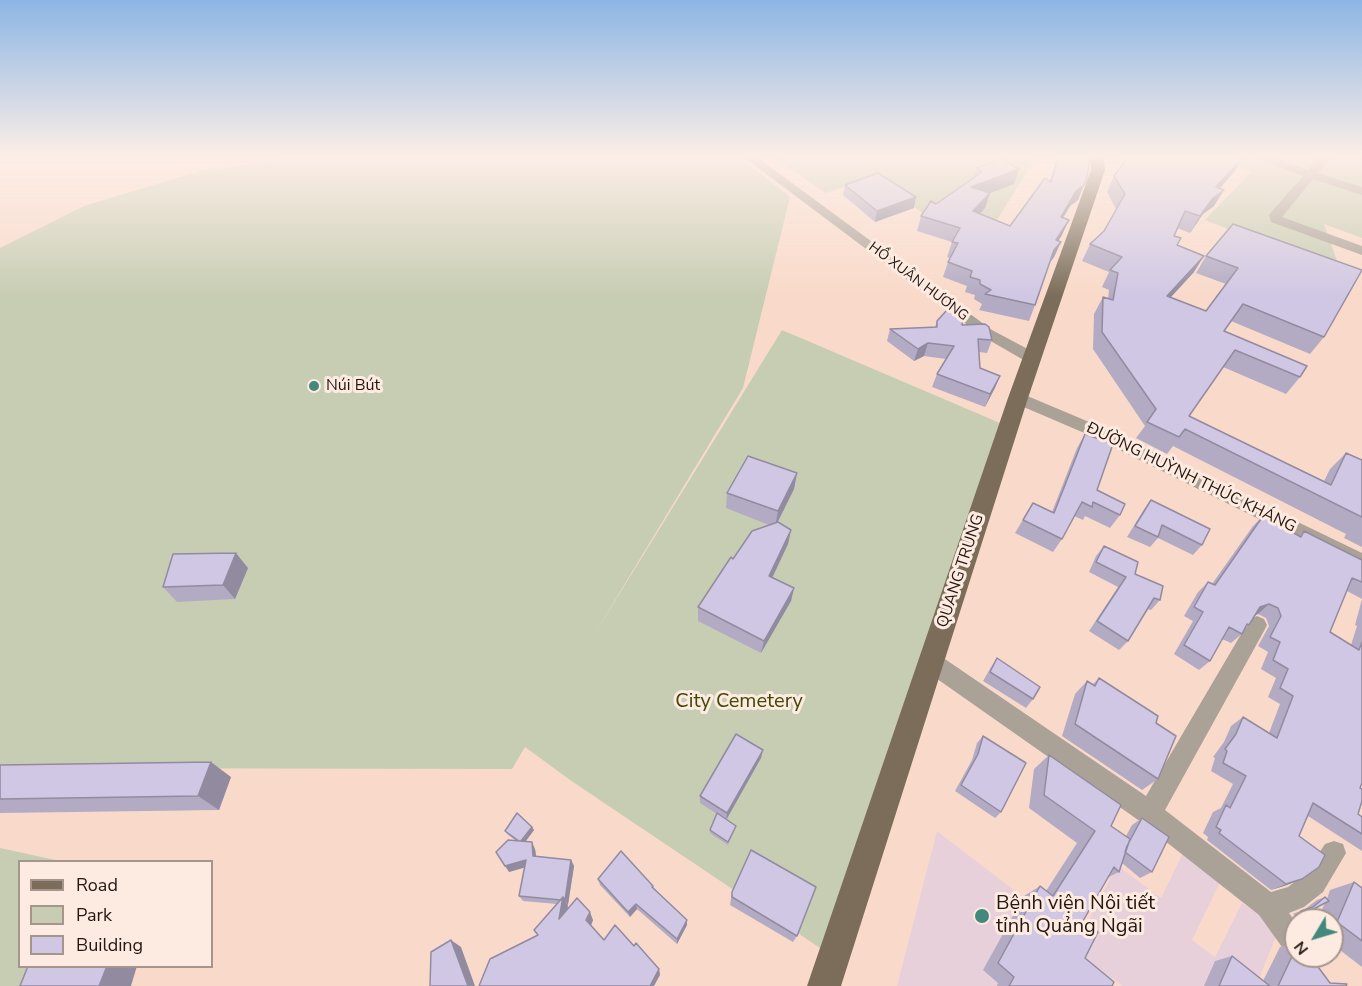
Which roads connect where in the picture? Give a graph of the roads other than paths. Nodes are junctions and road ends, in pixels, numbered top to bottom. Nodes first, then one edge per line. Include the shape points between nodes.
1 (813, 204) edge
2 (1086, 204) edge
3 (1284, 204) edge
4 (1362, 251) edge
5 (1032, 358) junction
6 (1018, 398) junction
7 (1362, 562) edge
8 (1257, 626) edge
9 (931, 662) junction
10 (1150, 813) junction
11 (1334, 853) dead end
12 (1268, 906) junction
13 (1284, 928) edge
14 (824, 986) edge

1 - 5 street, HỒ XUÂN HƯƠNG via 987,333
2 - 5 main road, QUANG TRUNG
3 - 4 street via 1276,219
5 - 6 main road, QUANG TRUNG
6 - 7 street, ĐƯỜNG HUỲNH THÚC KHÁNG via 1095,431
6 - 9 main road, QUANG TRUNG
8 - 10 street
9 - 10 street
9 - 14 main road, QUANG TRUNG
10 - 12 street
11 - 12 street via 1314,884 1295,898
12 - 13 street

